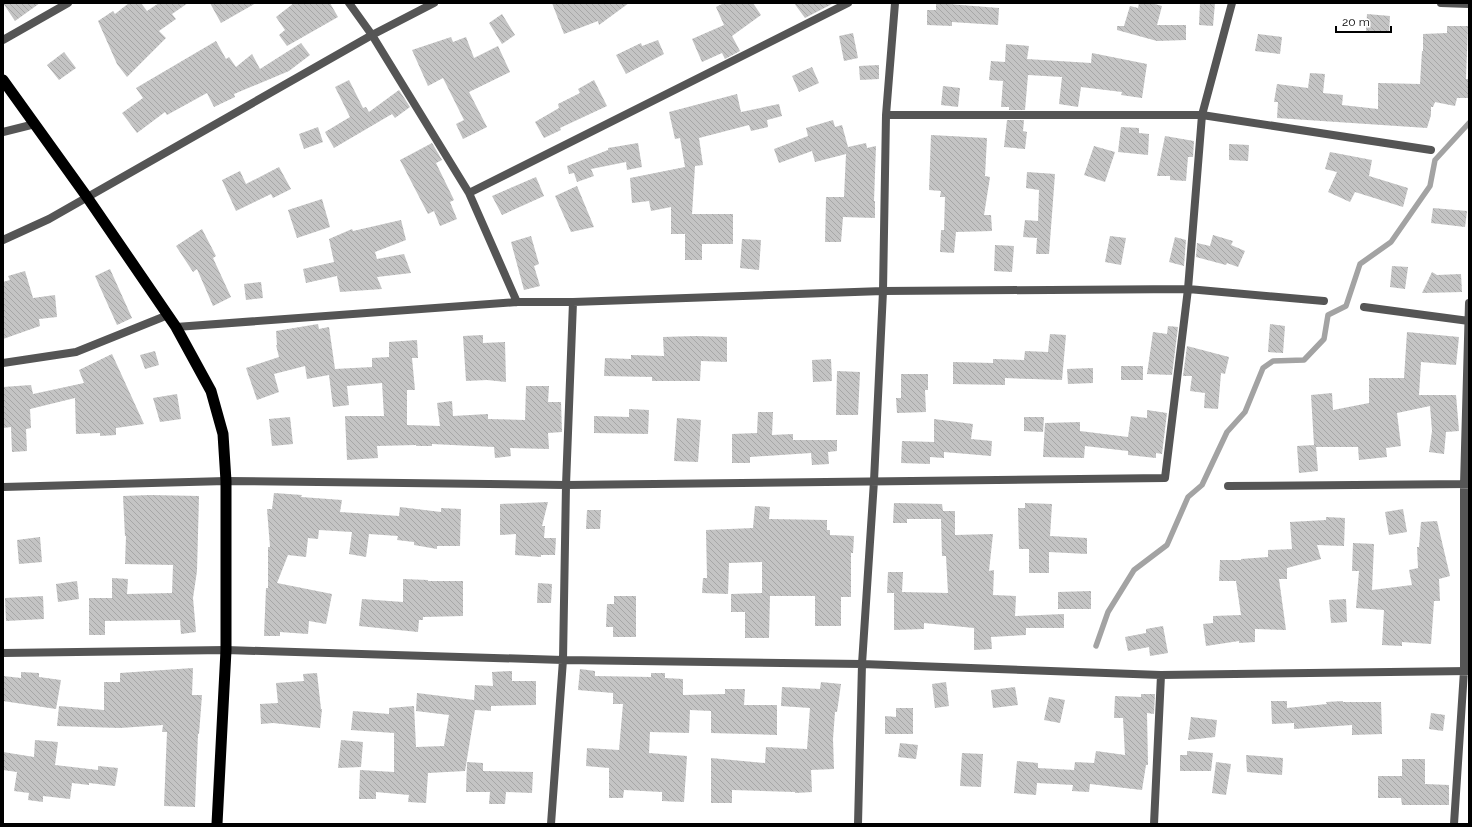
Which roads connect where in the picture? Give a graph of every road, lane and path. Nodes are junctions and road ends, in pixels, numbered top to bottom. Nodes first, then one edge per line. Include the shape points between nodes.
1 (68, 3) edge
2 (350, 3) edge
3 (434, 3) edge
4 (848, 3) edge
5 (895, 3) edge
6 (1232, 3) edge
7 (1441, 3) edge
8 (1469, 4) edge
9 (372, 35) junction
10 (3, 40) edge
11 (3, 80) edge
12 (886, 115) junction
13 (1202, 115) junction
14 (35, 124) junction
15 (3, 132) edge
16 (1431, 150) dead end
17 (469, 193) junction
18 (87, 197) junction
19 (3, 240) edge
20 (1188, 289) junction
21 (883, 291) junction
22 (1324, 301) dead end
23 (517, 302) junction
24 (573, 302) junction
25 (1469, 303) edge
26 (1364, 307) dead end
27 (168, 315) junction
28 (1469, 321) edge
29 (176, 327) junction
30 (3, 363) edge
31 (226, 481) junction
32 (874, 481) junction
33 (1466, 484) edge
34 (566, 485) junction
35 (1228, 486) dead end
36 (3, 487) edge
37 (226, 650) junction
38 (3, 653) edge
39 (563, 660) junction
40 (862, 664) junction
41 (1466, 671) edge
42 (1161, 674) junction
43 (217, 824) edge
44 (551, 824) edge
45 (858, 824) edge
46 (1154, 824) edge
47 (1454, 824) edge

1 - 10 street
2 - 9 street
3 - 9 street
4 - 17 street
5 - 12 street
6 - 13 street
7 - 8 street
9 - 17 street
9 - 18 street
11 - 14 highway
12 - 13 street
12 - 21 street
13 - 16 street
13 - 20 street
14 - 15 street
14 - 18 highway
17 - 23 street
18 - 19 street via 49,219
18 - 27 highway
20 - 21 street
20 - 22 street
20 - 32 street via 1165,478
21 - 24 street
21 - 32 street
23 - 24 street
23 - 29 street
24 - 34 street
25 - 28 street
26 - 28 street
27 - 29 highway
27 - 30 street via 76,352
28 - 33 street
29 - 31 highway via 211,390 223,434
31 - 34 street
31 - 36 street
31 - 37 highway
32 - 34 street
32 - 40 street
33 - 35 street
33 - 41 street
34 - 39 street
37 - 38 street
37 - 39 street
37 - 43 highway
39 - 40 street
39 - 44 street
40 - 42 street
40 - 45 street
41 - 42 street
41 - 47 street
42 - 46 street

